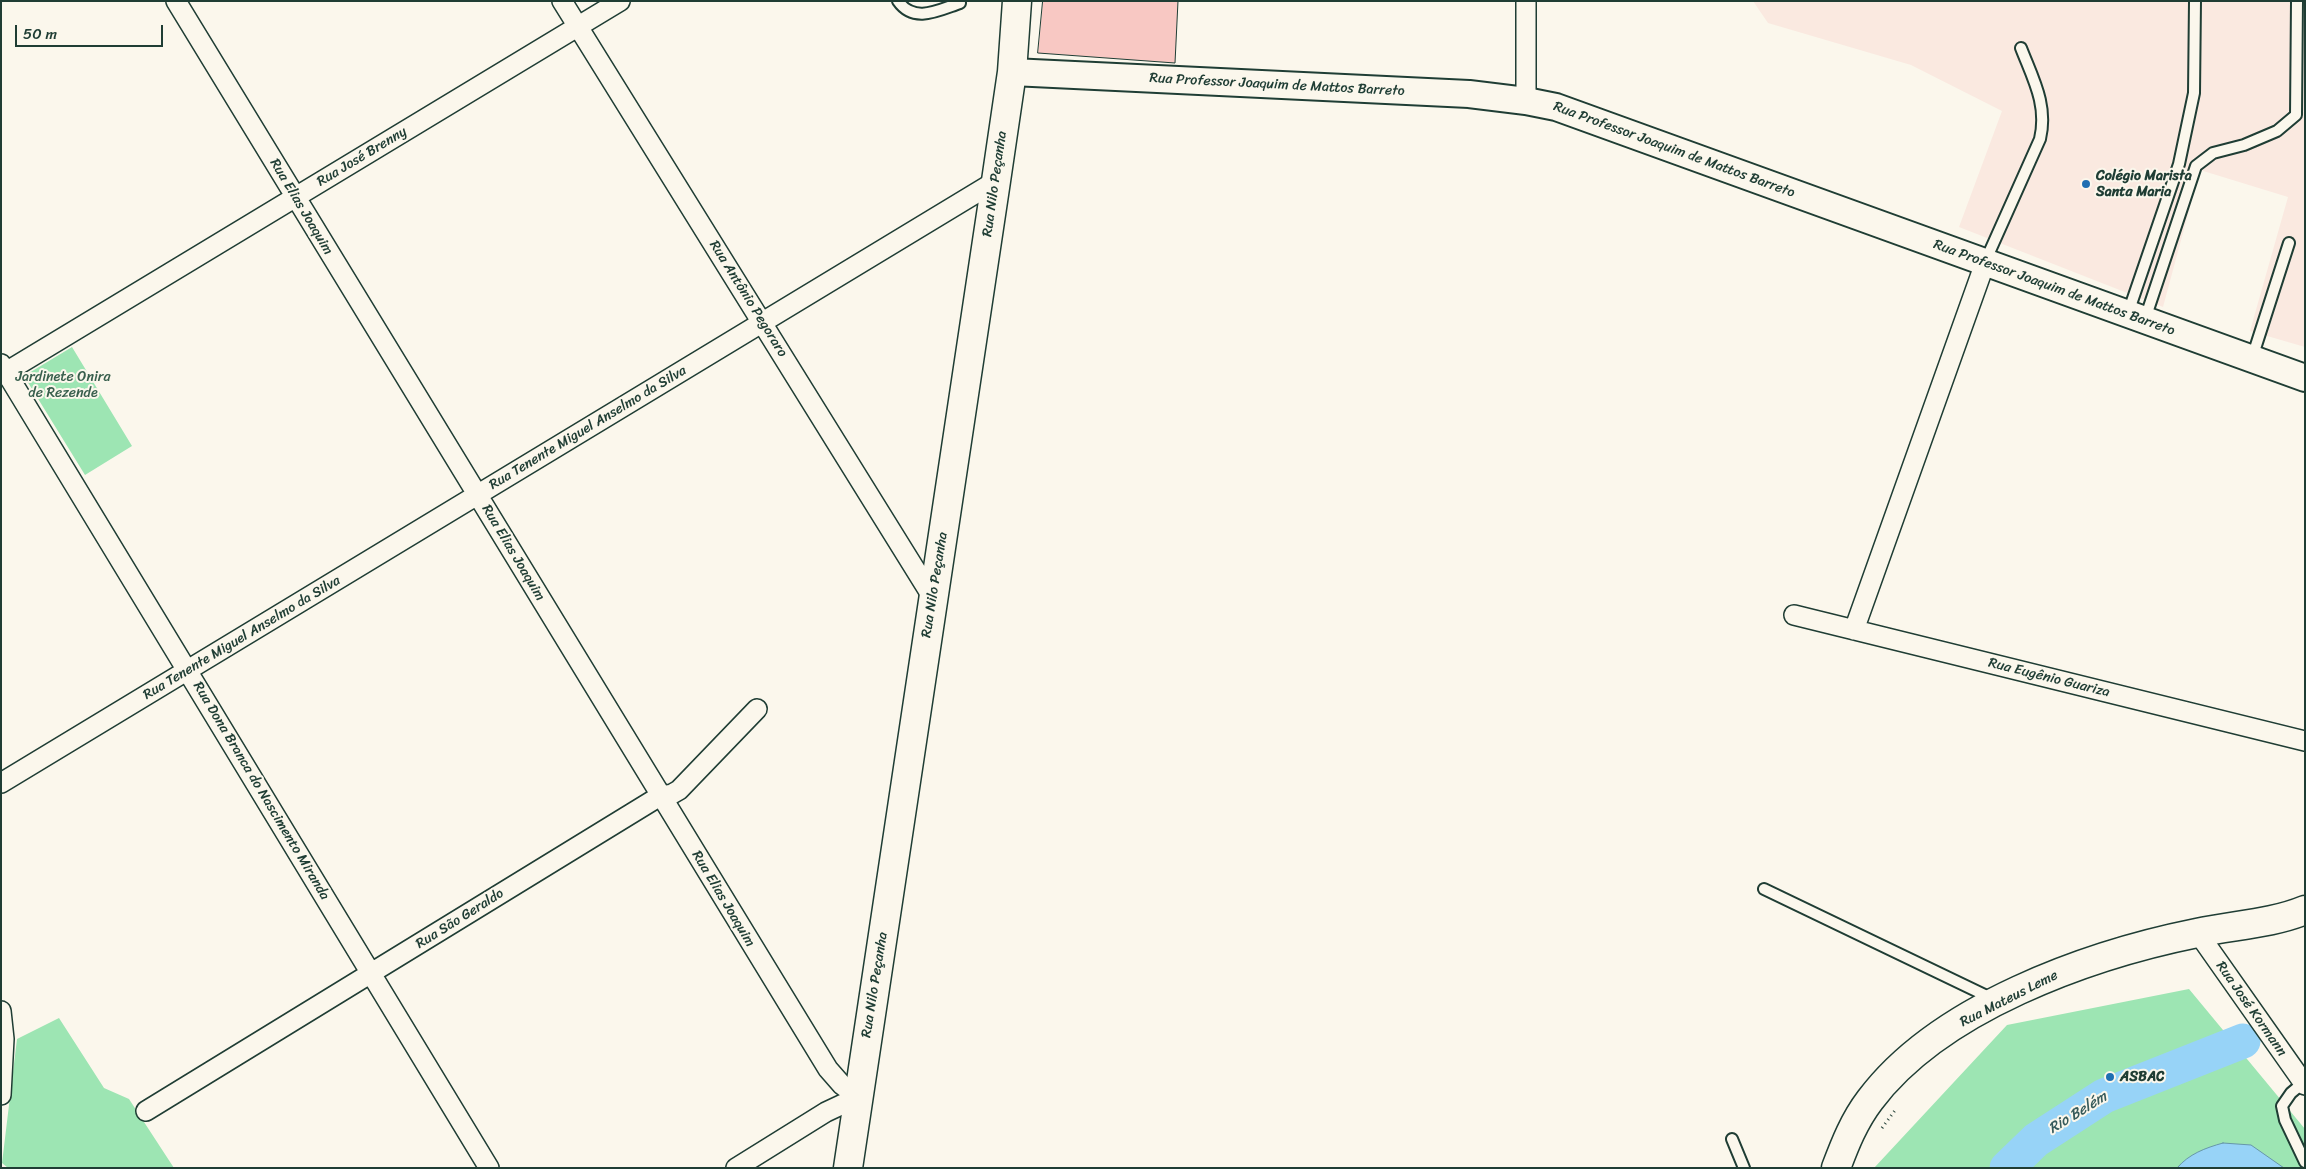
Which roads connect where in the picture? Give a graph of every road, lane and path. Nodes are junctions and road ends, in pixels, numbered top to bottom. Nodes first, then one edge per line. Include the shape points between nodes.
1 (176, 1) edge
2 (562, 1) edge
3 (620, 1) edge
4 (898, 1) edge
5 (1017, 1) edge
6 (1526, 1) edge
7 (2195, 1) edge
8 (2297, 1) edge
9 (960, 3) dead end
10 (578, 27) junction
11 (2021, 48) dead end
12 (1012, 72) junction
13 (1526, 101) junction
14 (996, 181) junction
15 (295, 197) junction
16 (2289, 243) dead end
17 (1985, 263) junction
18 (2136, 318) junction
19 (762, 322) junction
20 (2252, 359) junction
21 (3, 370) edge
22 (2305, 378) edge
23 (477, 495) junction
24 (934, 598) junction
25 (1794, 614) dead end
26 (1854, 630) junction
27 (187, 670) junction
28 (756, 709) dead end
29 (2305, 741) edge
30 (1, 783) edge
31 (660, 796) junction
32 (1764, 890) dead end
33 (2305, 910) edge
34 (2198, 933) junction
35 (371, 973) junction
36 (1998, 1001) junction
37 (1, 1011) edge
38 (2304, 1084) edge
39 (1, 1095) edge
40 (858, 1097) junction
41 (1898, 1106) dead end
42 (146, 1111) dead end
43 (1878, 1134) dead end
44 (1732, 1139) dead end
45 (2305, 1162) edge
46 (489, 1168) edge
47 (736, 1168) edge
48 (848, 1168) edge
49 (1744, 1168) edge
50 (1836, 1168) edge

1 - 15 street, Rua Elias Joaquim
2 - 10 street, Rua Antônio Pegoraro
3 - 10 street, Rua José Brenny
4 - 9 lane via 903,9 925,16
5 - 12 main road, Rua Nilo Peçanha
6 - 13 street
7 - 18 lane via 2194,93 2179,164
8 - 18 lane via 2296,115 2277,131 2244,145 2213,153 2196,166
10 - 15 street, Rua José Brenny
10 - 19 street, Rua Antônio Pegoraro
11 - 17 lane via 2043,106 2044,123 2040,139
12 - 13 main road, Rua Professor Joaquim de Mattos Barreto via 1469,94
12 - 14 main road, Rua Nilo Peçanha
13 - 17 main road, Rua Professor Joaquim de Mattos Barreto via 1593,120
14 - 19 street, Rua Tenente Miguel Anselmo da Silva
14 - 24 main road, Rua Nilo Peçanha
15 - 21 street, Rua José Brenny
15 - 23 street, Rua Elias Joaquim
16 - 20 lane
17 - 18 main road, Rua Professor Joaquim de Mattos Barreto
17 - 26 street
18 - 20 main road, Rua Professor Joaquim de Mattos Barreto
19 - 23 street, Rua Tenente Miguel Anselmo da Silva
19 - 24 street, Rua Antônio Pegoraro
20 - 22 main road, Rua Professor Joaquim de Mattos Barreto
21 - 27 street, Rua Dona Branca do Nascimento Miranda
23 - 27 street, Rua Tenente Miguel Anselmo da Silva
23 - 31 street, Rua Elias Joaquim
24 - 40 main road, Rua Nilo Peçanha
25 - 26 street, Rua Eugênio Guariza
26 - 29 street, Rua Eugênio Guariza
27 - 30 street, Rua Tenente Miguel Anselmo da Silva
27 - 35 street, Rua Dona Branca do Nascimento Miranda
28 - 31 street, Rua São Geraldo via 686,785 672,794
31 - 35 street, Rua São Geraldo
31 - 40 street, Rua Elias Joaquim via 828,1069
32 - 36 lane
33 - 34 main road, Rua Mateus Leme
34 - 36 main road, Rua Mateus Leme via 2088,962
34 - 38 street, Rua José Kormann
35 - 42 street, Rua São Geraldo
35 - 46 street, Rua Dona Branca do Nascimento Miranda
36 - 50 main road, Rua Mateus Leme via 1929,1042 1895,1071 1869,1101 1849,1133
37 - 39 street via 4,1075
38 - 45 lane via 2291,1093 2282,1106 2285,1120
40 - 47 street via 826,1112
40 - 48 main road, Rua Nilo Peçanha
41 - 43 path
44 - 49 lane

